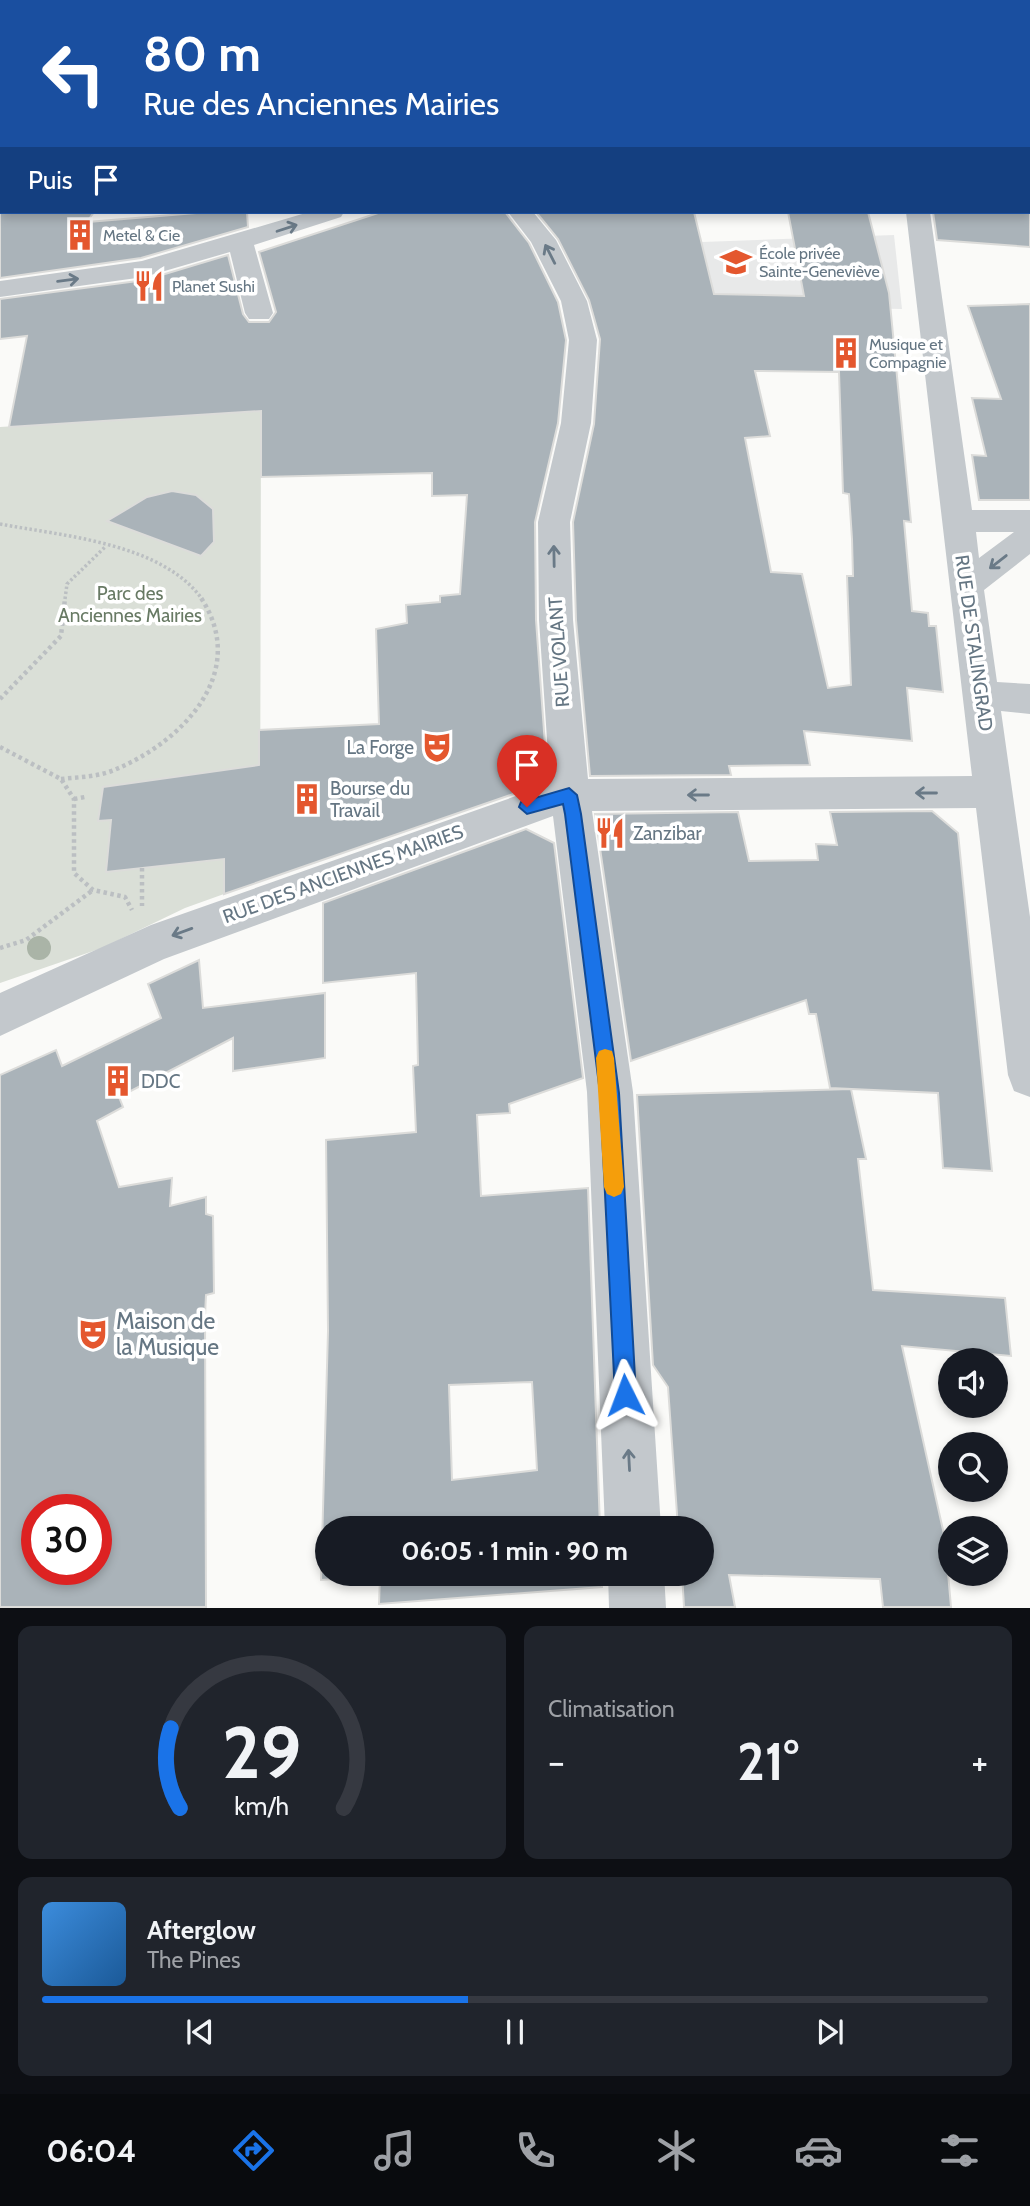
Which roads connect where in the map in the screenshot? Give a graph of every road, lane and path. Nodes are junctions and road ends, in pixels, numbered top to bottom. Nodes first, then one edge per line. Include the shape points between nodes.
1 (326, 214) edge
2 (522, 214) edge
3 (918, 214) edge
4 (240, 242) junction
5 (0, 289) edge
6 (259, 313) dead end
7 (957, 521) junction
8 (1030, 521) edge
9 (0, 524) edge
10 (1030, 537) edge
11 (105, 546) junction
12 (966, 586) junction
13 (982, 695) junction
14 (0, 699) edge
15 (1030, 699) edge
16 (0, 747) edge
17 (61, 779) junction
18 (994, 792) junction
19 (569, 795) junction
20 (85, 797) dead end
21 (74, 799) junction
22 (1015, 833) edge
23 (142, 868) dead end
24 (141, 879) dead end
25 (93, 890) junction
26 (152, 944) junction
27 (0, 948) edge
28 (1023, 958) edge
29 (0, 1015) edge
30 (1030, 1074) edge
31 (632, 1516) edge
32 (637, 1586) edge
33 (638, 1608) edge

4 -> 1 street
19 -> 2 street, RUE VOLANT via 554,522 576,423 583,341 574,301 543,240
3 - 7 street, RUE DE STALINGRAD
5 -> 4 street via 127,273
4 - 6 street
7 - 8 street
7 - 12 street, RUE DE STALINGRAD
9 - 11 path
10 -> 12 street
11 - 14 path via 66,584 61,636
11 - 17 path via 178,574 207,601 219,664 212,686 175,730 137,757 100,774
12 - 13 street, RUE DE STALINGRAD
13 - 15 street
13 - 18 street, RUE DE STALINGRAD
16 - 17 path
17 - 21 path
18 -> 19 street, RUE DES ANCIENNES MAIRIES
18 - 22 street, RUE DE STALINGRAD
19 -> 26 street, RUE DES ANCIENNES MAIRIES
31 -> 19 street, RUE VOLANT via 610,1093
20 - 21 path
21 - 25 path via 74,873
22 - 28 street, RUE DE STALINGRAD
23 - 24 path
25 - 26 path via 125,897
25 - 27 path via 26,940
26 - 29 street, RUE DES ANCIENNES MAIRIES
28 - 30 street, RUE DE STALINGRAD
32 - 33 street

